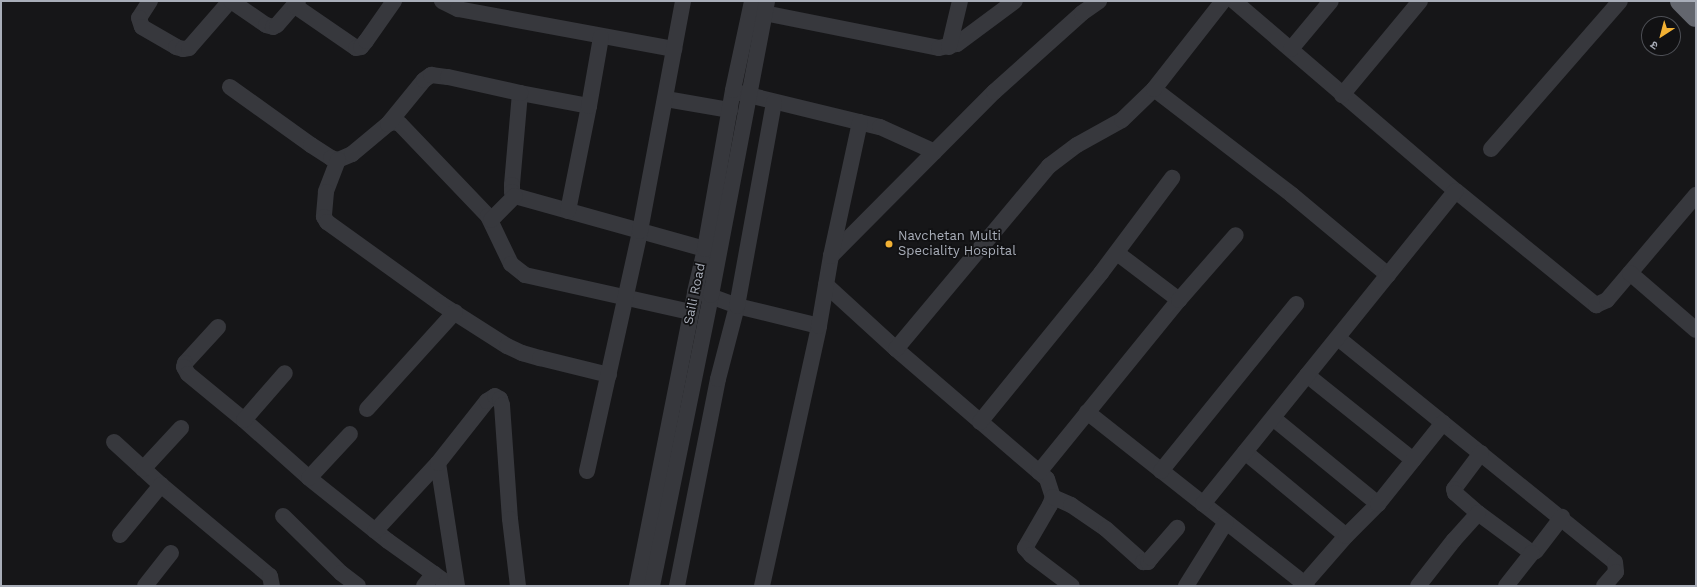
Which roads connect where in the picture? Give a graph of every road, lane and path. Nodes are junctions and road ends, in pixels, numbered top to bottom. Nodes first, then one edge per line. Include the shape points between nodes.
1 (150, 1) edge
2 (231, 1) edge
3 (394, 1) edge
4 (442, 1) edge
5 (683, 1) edge
6 (752, 1) edge
7 (960, 1) edge
8 (1015, 1) edge
9 (1099, 1) edge
10 (1223, 1) edge
11 (1234, 1) edge
12 (1330, 1) edge
13 (1420, 1) edge
14 (1620, 1) edge
15 (1681, 1) edge
16 (297, 4) edge
17 (765, 7) edge
18 (1696, 16) edge
19 (601, 37) junction
20 (949, 47) junction
21 (674, 49) junction
22 (1291, 49) junction
23 (230, 87) dead end
24 (1154, 89) junction
25 (733, 90) junction
26 (520, 93) junction
27 (1342, 95) junction
28 (750, 96) junction
29 (666, 99) junction
30 (774, 102) junction
31 (589, 106) junction
32 (730, 110) junction
33 (860, 122) junction
34 (388, 124) junction
35 (1491, 149) dead end
36 (935, 152) junction
37 (338, 160) junction
38 (1172, 178) dead end
39 (1456, 191) junction
40 (1696, 195) edge
41 (515, 196) junction
42 (568, 211) junction
43 (491, 220) junction
44 (640, 231) junction
45 (1236, 235) dead end
46 (705, 249) junction
47 (1117, 253) junction
48 (831, 256) junction
49 (1630, 273) junction
50 (1388, 274) junction
51 (826, 285) junction
52 (695, 292) junction
53 (711, 295) junction
54 (625, 299) junction
55 (1180, 300) junction
56 (1296, 304) dead end
57 (737, 306) junction
58 (455, 312) junction
59 (691, 312) junction
60 (820, 326) junction
61 (218, 327) dead end
62 (1696, 330) edge
63 (1338, 338) junction
64 (896, 350) junction
65 (285, 373) dead end
66 (609, 375) junction
67 (1308, 375) junction
68 (368, 409) dead end
69 (1087, 412) junction
70 (1272, 418) junction
71 (244, 420) junction
72 (980, 422) junction
73 (1443, 423) junction
74 (181, 428) dead end
75 (350, 434) dead end
76 (114, 442) dead end
77 (1245, 452) junction
78 (1481, 453) junction
79 (1413, 460) junction
80 (438, 463) junction
81 (143, 469) junction
82 (587, 471) dead end
83 (1039, 472) junction
84 (1161, 472) junction
85 (309, 478) junction
86 (161, 485) junction
87 (1053, 496) junction
88 (1203, 504) junction
89 (1378, 504) junction
90 (1478, 513) junction
91 (283, 516) dead end
92 (1562, 517) junction
93 (1226, 522) junction
94 (1177, 528) dead end
95 (375, 531) junction
96 (120, 535) dead end
97 (1346, 536) junction
98 (171, 553) dead end
99 (1532, 553) junction
100 (434, 573) junction
101 (1306, 585) edge
102 (145, 586) edge
103 (272, 586) edge
104 (358, 586) edge
105 (424, 586) edge
106 (451, 586) edge
107 (457, 586) edge
108 (518, 586) edge
109 (637, 586) edge
110 (652, 586) edge
111 (677, 586) edge
112 (762, 586) edge
113 (1072, 586) edge
114 (1186, 586) edge
115 (1418, 586) edge
116 (1506, 586) edge
117 (1604, 586) edge

1 - 2 street via 139,18 142,27 176,47 184,48 189,48
2 - 16 street via 273,27
3 - 16 street via 366,41 361,47 356,48
4 - 19 street via 458,9
5 - 21 street
6 - 25 street, Saili Road
7 - 20 street
8 - 20 street via 957,44
9 - 36 street via 1082,13 994,92
10 - 24 street
11 - 22 street
12 - 22 street
13 - 27 street
14 - 35 street
15 - 18 highway
17 - 20 street via 939,48
17 - 28 street
19 - 21 street
19 - 31 street
21 - 29 street
22 - 27 street
23 - 37 street via 311,145
24 - 50 street via 1292,195
24 - 64 street via 1122,120 1077,145 1049,166
25 - 28 street
25 - 32 street, Saili Road
26 - 31 street
26 - 34 street via 431,75
26 - 41 street via 512,185
27 - 39 street
28 - 30 street
28 - 53 street
29 - 32 street
29 - 44 street
30 - 33 street
30 - 57 street via 742,267
31 - 42 street
32 - 46 street, Saili Road
33 - 36 street via 880,127
33 - 48 street
34 - 37 street via 352,154
34 - 43 street via 394,122 406,129
36 - 48 street
37 - 58 street via 326,192 326,222
38 - 47 street
39 - 49 street via 1596,305 1607,300
39 - 50 street
40 - 49 street
41 - 42 street
41 - 43 street
42 - 44 street
43 - 54 street via 511,264 525,275
44 - 46 street
44 - 54 street
45 - 55 street
46 - 52 street, Saili Road
47 - 55 street
47 - 72 street
48 - 51 street
49 - 62 street
50 - 63 street
51 - 60 street
51 - 64 street
52 - 53 street
52 - 59 street, Saili Road
53 - 57 street
53 - 110 street
54 - 59 street
54 - 66 street
55 - 69 street
56 - 84 street
57 - 60 street
57 - 111 street via 718,379
58 - 66 street via 522,353
58 - 68 street
59 - 109 street, Saili Road
60 - 112 street
61 - 71 street via 184,367 188,374
63 - 67 street
63 - 73 street
64 - 72 street
65 - 71 street
66 - 82 street
67 - 70 street
67 - 79 street
69 - 83 street
69 - 84 street
70 - 77 street
70 - 89 street
71 - 85 street
72 - 83 street
73 - 78 street
73 - 79 street
74 - 81 street
75 - 85 street
76 - 81 street
77 - 88 street
77 - 97 street
78 - 90 street via 1454,489 1455,493
78 - 92 street
79 - 89 street
80 - 95 street
80 - 107 street
80 - 108 street via 487,401 495,396 500,400
81 - 86 street
83 - 87 street via 1047,479
84 - 88 street
85 - 95 street
86 - 96 street
86 - 103 street via 270,576
87 - 94 street via 1106,528 1143,562 1148,562
87 - 113 street via 1047,512 1025,548
88 - 93 street
89 - 97 street
90 - 99 street
90 - 115 street
91 - 104 street via 332,565
92 - 99 street
92 - 117 street via 1615,562 1616,572
93 - 101 street
93 - 114 street
95 - 100 street
97 - 101 street
98 - 102 street
99 - 116 street
100 - 105 street
100 - 106 street

